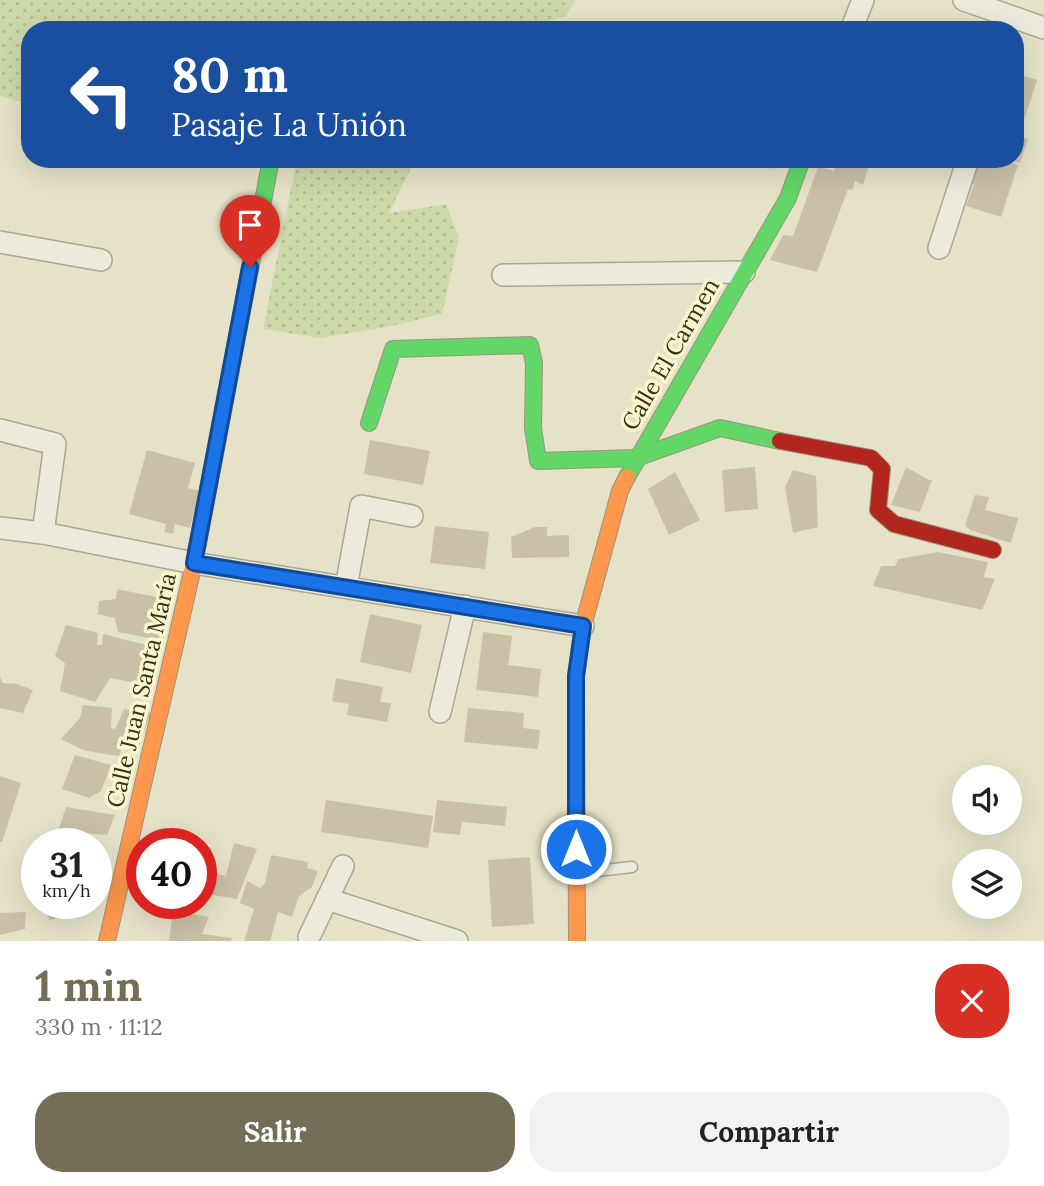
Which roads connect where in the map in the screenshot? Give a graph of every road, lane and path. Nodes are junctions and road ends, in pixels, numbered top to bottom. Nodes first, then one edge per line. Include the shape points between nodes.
1 (863, 0) edge
2 (964, 0) edge
3 (855, 21) edge
4 (1009, 21) edge
5 (1024, 25) edge
6 (1044, 28) edge
7 (269, 168) edge
8 (799, 168) edge
9 (965, 168) edge
10 (0, 242) edge
11 (939, 248) dead end
12 (101, 260) dead end
13 (744, 272) junction
14 (503, 275) dead end
15 (369, 423) dead end
16 (0, 430) edge
17 (636, 458) junction
18 (412, 516) dead end
19 (0, 528) edge
20 (43, 533) junction
21 (993, 550) dead end
22 (194, 563) junction
23 (346, 587) junction
24 (465, 606) junction
25 (583, 626) junction
26 (440, 712) dead end
27 (343, 866) dead end
28 (632, 867) dead end
29 (576, 873) junction
30 (327, 899) junction
31 (309, 937) dead end
32 (107, 941) edge
33 (457, 941) edge
34 (577, 941) edge

1 - 3 street
2 - 4 street
5 - 6 street
7 - 22 street, Calle Juan Santa María
8 - 13 street, Calle El Carmen via 788,198
9 - 11 street
10 - 12 street
13 - 14 street
13 - 17 street, Calle El Carmen
15 - 17 street via 393,349 530,345 538,461
16 - 20 street via 55,444
17 - 21 street, Calle El Carmen via 720,428 871,457 882,469 878,510 894,524
17 - 25 street, Calle El Carmen via 620,491
18 - 23 street via 361,506
19 - 20 street
20 - 22 street
22 - 23 street
22 - 32 street, Calle Juan Santa María
23 - 24 street
24 - 25 street
24 - 26 street
25 - 29 street, Calle El Carmen via 576,676
27 - 30 street
28 - 29 lane
29 - 34 street, Calle El Carmen
30 - 31 street
30 - 33 street

